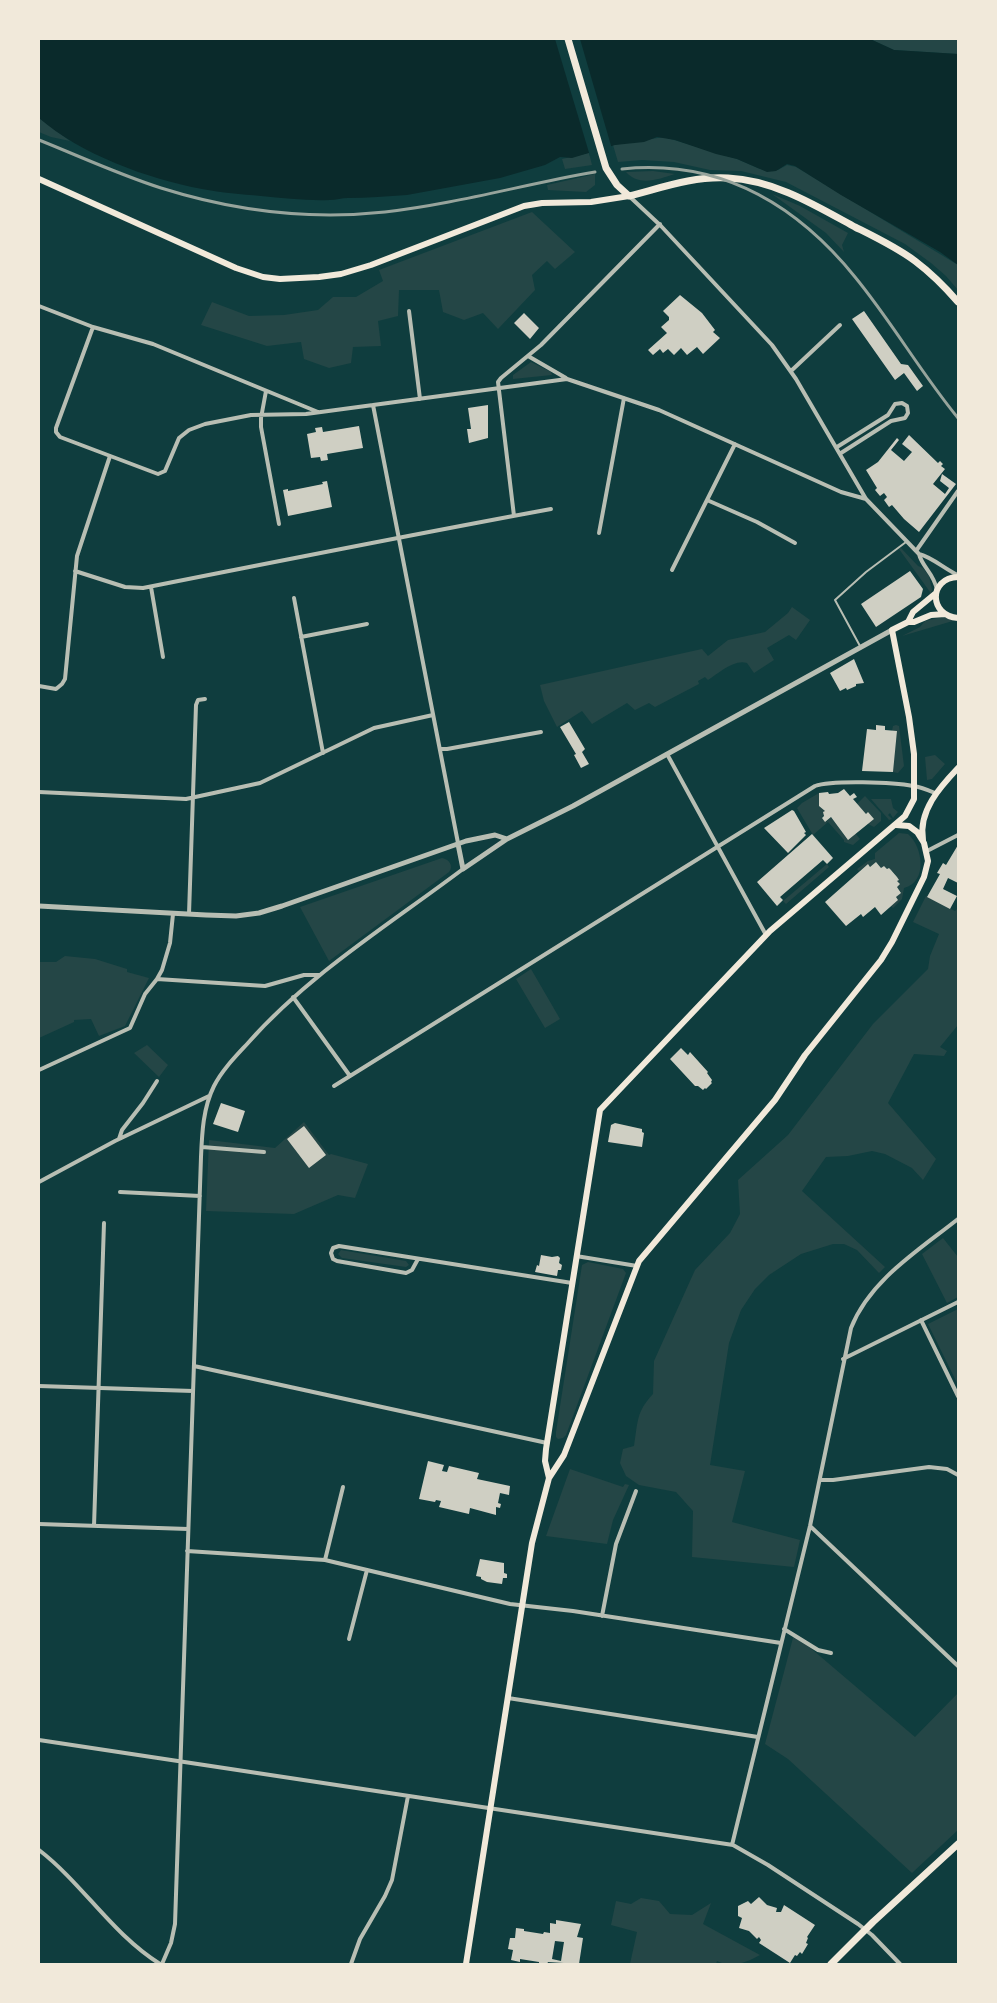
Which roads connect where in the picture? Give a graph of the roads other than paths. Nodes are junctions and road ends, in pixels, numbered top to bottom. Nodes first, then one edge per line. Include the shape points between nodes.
1 (568, 39) edge
2 (39, 179) edge
3 (629, 196) junction
4 (660, 224) junction
5 (958, 302) edge
6 (39, 306) edge
7 (409, 311) dead end
8 (840, 325) dead end
9 (93, 327) junction
10 (528, 356) junction
11 (791, 371) junction
12 (567, 379) junction
13 (497, 388) junction
14 (267, 391) junction
15 (624, 398) junction
16 (420, 399) junction
17 (373, 405) junction
18 (319, 413) junction
19 (261, 415) junction
20 (735, 444) junction
21 (837, 447) junction
22 (841, 453) junction
23 (110, 456) junction
24 (958, 491) edge
25 (866, 499) junction
26 (707, 500) junction
27 (551, 509) dead end
28 (514, 516) junction
29 (279, 524) dead end
30 (599, 532) dead end
31 (399, 537) junction
32 (906, 542) junction
33 (795, 543) dead end
34 (918, 553) junction
35 (672, 570) dead end
36 (75, 571) junction
37 (958, 576) edge
38 (151, 587) junction
39 (937, 591) junction
40 (294, 598) dead end
41 (945, 614) junction
42 (958, 618) edge
43 (908, 622) junction
44 (367, 624) dead end
45 (892, 630) junction
46 (301, 637) junction
47 (860, 646) junction
48 (163, 657) dead end
49 (39, 686) edge
50 (205, 699) dead end
51 (433, 715) junction
52 (541, 732) dead end
53 (440, 749) junction
54 (323, 753) junction
55 (666, 753) junction
56 (958, 768) edge
57 (915, 786) junction
58 (39, 793) edge
59 (935, 793) junction
60 (193, 798) junction
61 (896, 825) junction
62 (958, 835) edge
63 (507, 839) junction
64 (924, 842) junction
65 (458, 844) junction
66 (717, 846) junction
67 (927, 851) junction
68 (463, 869) junction
69 (39, 906) edge
70 (173, 914) junction
71 (189, 915) junction
72 (766, 934) junction
73 (320, 975) junction
74 (157, 979) junction
75 (293, 997) junction
76 (39, 1070) edge
77 (350, 1076) junction
78 (158, 1081) dead end
79 (334, 1086) dead end
80 (210, 1095) junction
81 (119, 1139) junction
82 (202, 1147) junction
83 (264, 1152) dead end
84 (39, 1182) edge
85 (120, 1192) dead end
86 (200, 1196) junction
87 (958, 1218) edge
88 (104, 1223) dead end
89 (576, 1256) junction
90 (418, 1258) junction
91 (637, 1266) junction
92 (572, 1283) junction
93 (958, 1302) edge
94 (921, 1320) junction
95 (843, 1359) junction
96 (194, 1366) junction
97 (39, 1386) edge
98 (98, 1388) junction
99 (193, 1391) junction
100 (958, 1396) edge
101 (547, 1443) junction
102 (958, 1475) edge
103 (549, 1478) junction
104 (820, 1480) junction
105 (344, 1487) dead end
106 (636, 1491) dead end
107 (39, 1524) edge
108 (94, 1526) junction
109 (810, 1526) junction
110 (188, 1529) junction
111 (187, 1551) junction
112 (325, 1560) junction
113 (367, 1570) junction
114 (523, 1606) junction
115 (602, 1616) junction
116 (784, 1629) junction
117 (349, 1639) dead end
118 (781, 1643) junction
119 (831, 1653) dead end
120 (958, 1666) edge
121 (508, 1698) junction
122 (758, 1737) junction
123 (39, 1740) edge
124 (180, 1762) junction
125 (408, 1796) junction
126 (491, 1809) junction
127 (958, 1844) edge
128 (731, 1845) junction
129 (39, 1850) edge
130 (865, 1930) junction
131 (161, 1964) edge
132 (351, 1964) edge
133 (466, 1964) edge
134 (831, 1964) edge
135 (900, 1964) edge

1 - 3 highway via 605,166
2 - 3 main road via 237,268 280,279 331,276 371,266 524,206
3 - 4 street
3 - 5 highway via 696,180 738,179 774,187 911,258
4 - 10 street
4 - 11 street via 762,333
6 - 9 street
7 - 16 street
8 - 11 street
9 - 14 street via 153,344
9 - 23 street via 55,430 60,437
10 - 12 street
10 - 13 street via 501,378
11 - 21 street
12 - 13 street
12 - 15 street
13 - 16 street
13 - 28 street
14 - 18 street
14 - 19 street
15 - 20 street
15 - 30 street
16 - 17 street
17 - 18 street
17 - 31 street
18 - 19 street
19 - 23 street via 189,430 176,442 165,471 160,474
19 - 29 street
20 - 25 street via 841,492
20 - 26 street
21 - 22 street
21 - 22 street via 888,415 895,404 907,406 905,418 891,421
22 - 25 street
23 - 36 street
24 - 34 street
25 - 32 street
26 - 33 street
26 - 35 street
27 - 28 street
28 - 31 street
31 - 38 street
31 - 51 street
32 - 34 street
32 - 47 lane via 835,600
34 - 37 street
34 - 39 street via 934,578
36 - 38 street via 125,587
36 - 49 street via 64,679 56,689
37 - 39 main road via 945,580
38 - 48 street
39 - 41 main road via 938,606
39 - 43 main road
40 - 46 street
41 - 42 main road
41 - 43 main road
43 - 45 main road
44 - 46 street
45 - 47 street
45 - 57 main road via 911,729
46 - 54 street
47 - 55 street
50 - 60 street via 198,700 196,705
51 - 53 street
51 - 54 street via 374,728
52 - 53 street
53 - 65 street
54 - 60 street via 260,783
55 - 63 street
55 - 66 street
56 - 59 main road
57 - 59 street
57 - 61 main road via 912,805
57 - 66 street via 821,784
58 - 60 street
59 - 64 main road via 923,826
60 - 71 street
61 - 64 main road via 910,827
61 - 72 main road
62 - 67 street
63 - 65 street via 489,835
63 - 68 street
64 - 67 main road
65 - 68 street
65 - 71 street via 270,910
66 - 72 street
66 - 77 street
67 - 91 main road via 926,873 884,955 809,1049 775,1100
68 - 73 street
69 - 70 street
70 - 71 street
70 - 74 street via 168,951
72 - 89 main road via 601,1108
73 - 74 street via 304,975 265,986
73 - 75 street
74 - 76 street via 145,994 129,1029
75 - 77 street
75 - 80 street via 229,1064
77 - 79 street
78 - 81 street
80 - 81 street
80 - 82 street
81 - 84 street
82 - 83 street
82 - 86 street
85 - 86 street
86 - 96 street
87 - 95 street via 870,1293 850,1328
88 - 98 street
89 - 91 street
89 - 92 main road
90 - 90 street via 339,1246 331,1253 336,1261 406,1273
90 - 92 street
91 - 103 main road via 564,1455
92 - 101 main road
93 - 94 street
94 - 95 street
94 - 100 street
95 - 104 street
96 - 99 street
96 - 101 street
97 - 98 street
98 - 99 street
98 - 108 street
99 - 110 street
101 - 103 main road via 545,1461
102 - 104 street via 930,1467
103 - 114 main road via 534,1536
104 - 109 street
105 - 112 street
106 - 115 street via 616,1544
107 - 108 street
108 - 110 street
109 - 116 street
109 - 120 street
110 - 111 street
111 - 112 street
111 - 124 street
112 - 113 street
113 - 114 street
113 - 117 street
114 - 115 street
114 - 121 main road
115 - 118 street
116 - 118 street
116 - 119 street via 818,1650
118 - 122 street
121 - 122 street
121 - 126 main road
122 - 128 street
123 - 124 street
124 - 125 street
124 - 131 street via 175,1924
125 - 126 street
125 - 132 street via 392,1880 363,1931
126 - 128 street
126 - 133 main road
127 - 130 highway
128 - 130 street
129 - 131 street via 127,1940
130 - 134 highway
130 - 135 street

